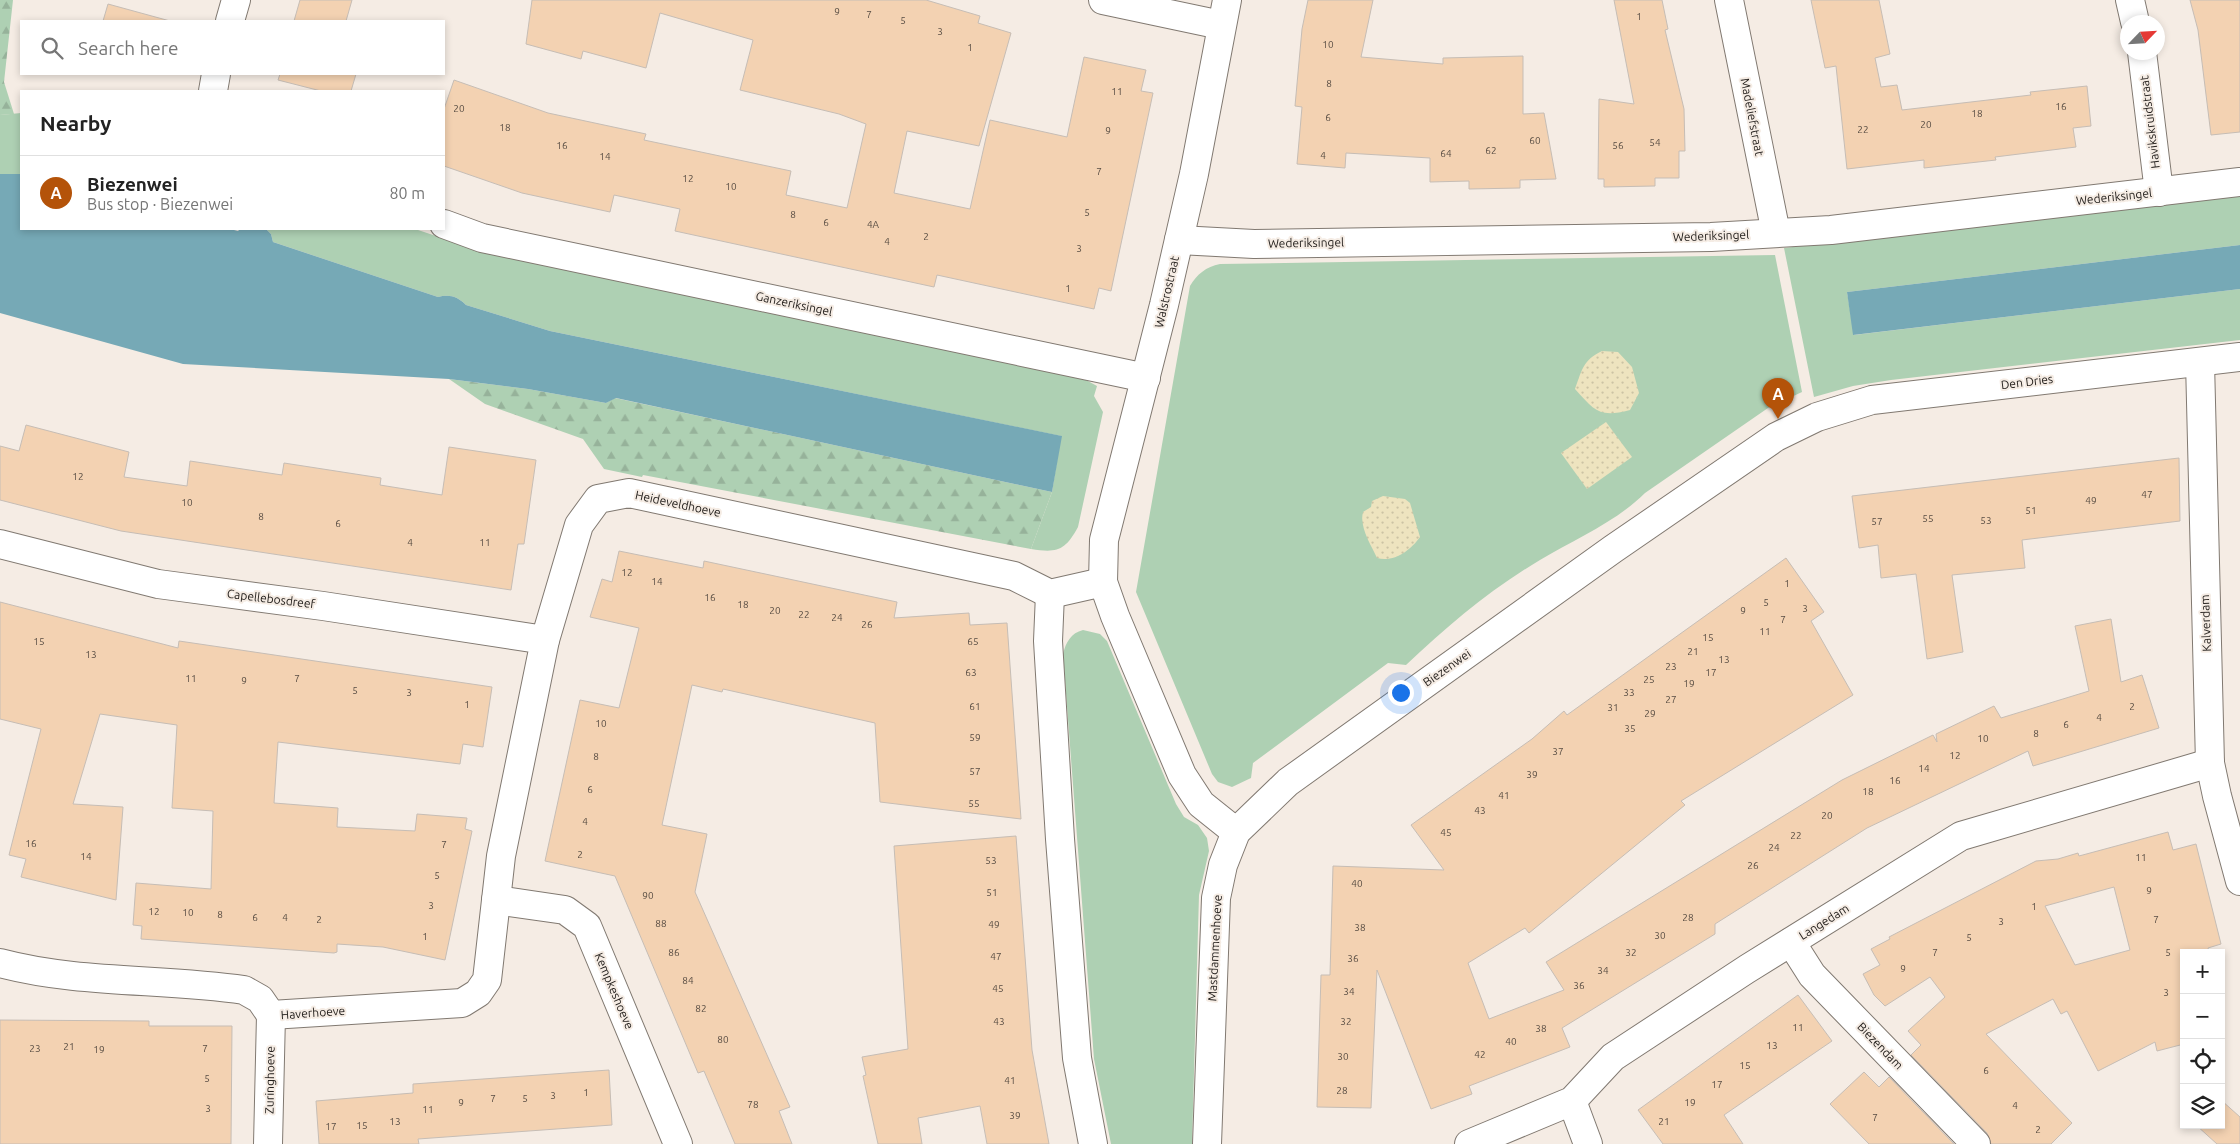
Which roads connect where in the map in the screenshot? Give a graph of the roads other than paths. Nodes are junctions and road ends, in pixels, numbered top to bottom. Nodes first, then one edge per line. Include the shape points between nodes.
1 (236, 0) edge
2 (1104, 0) edge
3 (1729, 0) edge
4 (2130, 0) edge
5 (1224, 12) edge
6 (2133, 15) edge
7 (230, 20) edge
8 (2143, 60) edge
9 (216, 75) edge
10 (213, 90) edge
11 (2240, 182) edge
12 (2159, 192) junction
13 (445, 224) edge
14 (1776, 233) junction
15 (1179, 240) junction
16 (2240, 357) edge
17 (2200, 362) junction
18 (1146, 378) junction
19 (1817, 417) joint
20 (0, 544) edge
21 (1103, 582) junction
22 (1050, 594) junction
23 (545, 640) junction
24 (2210, 763) junction
25 (1236, 832) junction
26 (2240, 882) edge
27 (496, 900) junction
28 (1791, 942) junction
29 (0, 963) edge
30 (271, 1015) junction
31 (1572, 1101) junction
32 (268, 1144) edge
33 (678, 1144) edge
34 (1093, 1144) edge
35 (1207, 1144) edge
36 (1468, 1144) edge
37 (1588, 1144) edge
38 (1976, 1144) edge

1 - 7 street
2 - 5 street
3 - 14 street, Madeliefstraat
4 - 6 street
5 - 15 street, Walstrostraat
8 - 12 street, Havikskruidstraat
9 - 10 street
11 - 12 street, Wederiksingel
12 - 14 street, Wederiksingel via 1831,230
13 - 18 street, Ganzeriksingel via 482,238
14 - 15 street, Wederiksingel via 1711,237 1254,244
15 - 18 street, Walstrostraat
16 - 17 street, Den Dries
17 - 19 street, Den Dries via 1872,400
17 - 24 street, Kalverdam
18 - 21 street, Walstrostraat via 1104,540
19 - 25 street, Biezenwei via 1776,437 1613,548 1288,782
20 - 23 street, Capellebosdreef via 158,584
21 - 22 street
21 - 25 street via 1182,774 1201,804
22 - 23 street, Heideveldhoeve via 1014,576 629,493 598,500 579,525
22 - 34 street via 1048,641 1077,1058
23 - 27 street, Heideveldhoeve via 501,856
24 - 26 street, Kalverdam
24 - 28 street, Langedam via 1961,836
25 - 35 street, Mastdammenhoeve via 1223,865 1216,898
27 - 30 street, Haverhoeve via 487,980 478,993 462,1003
27 - 33 street, Kempkeshoeve via 565,910 587,926
28 - 31 street, Langedam via 1613,1057
28 - 38 street, Biezendam via 1812,975
29 - 30 street, Haverhoeve via 109,979 244,990 260,999
30 - 32 street, Zuringhoeve
31 - 36 street, Langedam
31 - 37 street

